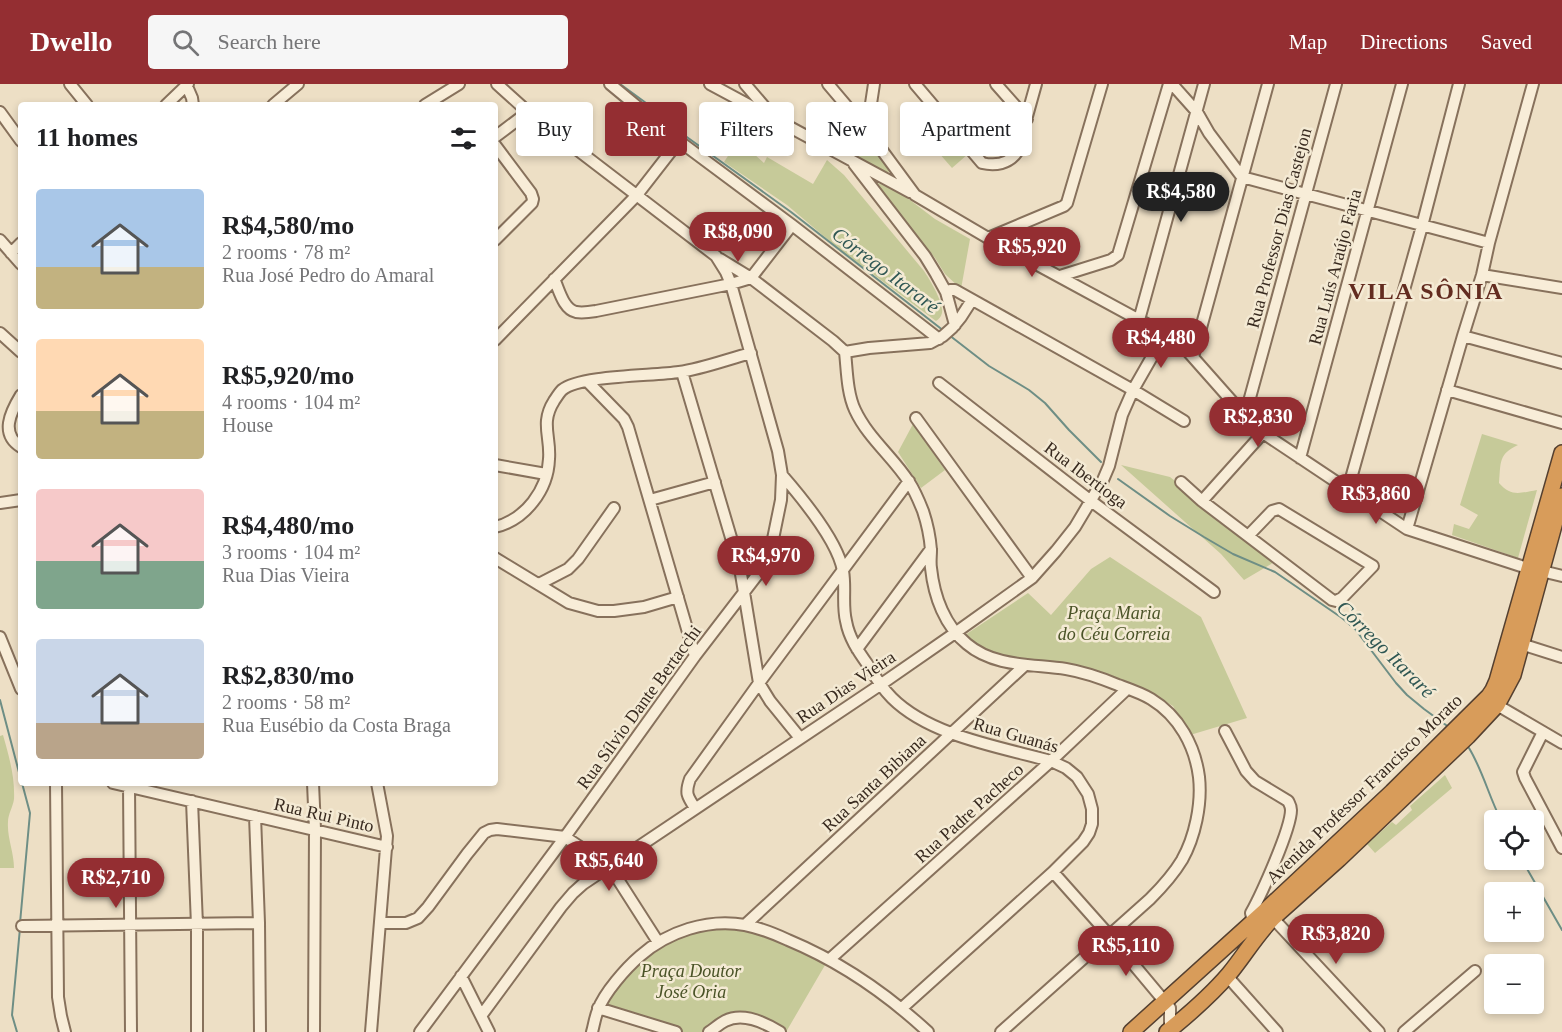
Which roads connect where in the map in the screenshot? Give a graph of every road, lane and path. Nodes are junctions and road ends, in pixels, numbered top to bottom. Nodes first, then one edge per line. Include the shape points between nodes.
1 (70, 84) edge
2 (187, 84) edge
3 (298, 84) edge
4 (459, 84) edge
5 (497, 84) edge
6 (610, 84) edge
7 (710, 84) edge
8 (745, 84) edge
9 (828, 84) edge
10 (874, 84) edge
11 (915, 84) edge
12 (996, 84) edge
13 (1036, 84) edge
14 (1102, 84) edge
15 (1204, 84) edge
16 (1268, 84) edge
17 (1336, 84) edge
18 (1402, 84) edge
19 (1459, 84) edge
20 (1533, 84) edge
21 (1168, 85) edge
22 (85, 102) edge
23 (169, 102) edge
24 (192, 102) edge
25 (277, 102) edge
26 (430, 102) edge
27 (517, 102) edge
28 (632, 102) edge
29 (744, 102) edge
30 (760, 102) edge
31 (843, 102) edge
32 (871, 102) edge
33 (930, 102) edge
34 (1012, 102) edge
35 (1031, 102) edge
36 (0, 112) edge
37 (1196, 115) junction
38 (516, 121) edge
39 (794, 129) edge
40 (498, 136) edge
41 (18, 137) edge
42 (687, 147) edge
43 (498, 150) edge
44 (586, 156) edge
45 (667, 156) edge
46 (886, 156) edge
47 (976, 156) edge
48 (1014, 156) edge
49 (895, 168) junction
50 (875, 176) junction
51 (1242, 177) junction
52 (1306, 194) junction
53 (637, 195) junction
54 (915, 195) junction
55 (1366, 211) junction
56 (792, 225) junction
57 (1422, 226) junction
58 (498, 237) edge
59 (988, 238) junction
60 (0, 240) edge
61 (1490, 243) junction
62 (18, 246) edge
63 (11, 253) junction
64 (716, 256) junction
65 (18, 261) edge
66 (1482, 275) junction
67 (1059, 276) junction
68 (751, 278) junction
69 (554, 279) junction
70 (731, 284) junction
71 (1562, 288) edge
72 (946, 292) junction
73 (974, 301) junction
74 (955, 320) junction
75 (1139, 320) junction
76 (0, 333) edge
77 (1165, 334) junction
78 (1463, 336) junction
79 (498, 337) edge
80 (941, 338) junction
81 (18, 349) edge
82 (845, 352) junction
83 (750, 353) junction
84 (1193, 357) junction
85 (1562, 363) edge
86 (682, 372) junction
87 (587, 381) junction
88 (939, 383) dead end
89 (1133, 390) junction
90 (1447, 390) junction
91 (18, 400) edge
92 (1245, 416) junction
93 (916, 418) dead end
94 (1184, 421) dead end
95 (1562, 423) edge
96 (1263, 434) junction
97 (18, 445) edge
98 (1562, 453) edge
99 (1300, 458) junction
100 (498, 466) edge
101 (546, 474) junction
102 (783, 475) junction
103 (909, 481) junction
104 (715, 482) junction
105 (1180, 482) dead end
106 (1348, 489) junction
107 (1562, 496) edge
108 (18, 500) edge
109 (650, 500) junction
110 (1091, 501) junction
111 (1202, 501) junction
112 (0, 503) edge
113 (614, 508) dead end
114 (498, 526) edge
115 (1407, 529) junction
116 (1248, 536) junction
117 (931, 549) junction
118 (498, 560) edge
119 (1535, 570) junction
120 (843, 571) junction
121 (1562, 576) edge
122 (1032, 578) junction
123 (539, 584) junction
124 (1214, 592) dead end
125 (744, 593) junction
126 (678, 597) junction
127 (955, 633) junction
128 (0, 637) edge
129 (1521, 644) junction
130 (857, 649) junction
131 (695, 656) junction
132 (1562, 657) edge
133 (1025, 665) junction
134 (18, 680) edge
135 (759, 683) junction
136 (880, 685) junction
137 (1127, 689) junction
138 (1497, 705) junction
139 (1225, 731) dead end
140 (1543, 732) junction
141 (951, 734) junction
142 (800, 738) junction
143 (1562, 743) edge
144 (1051, 761) junction
145 (56, 786) edge
146 (129, 786) joint
147 (313, 786) edge
148 (378, 786) edge
149 (192, 801) junction
150 (695, 808) junction
151 (255, 816) junction
152 (315, 829) junction
153 (565, 837) junction
154 (387, 847) junction
155 (1562, 848) edge
156 (610, 867) junction
157 (1053, 872) junction
158 (1266, 909) junction
159 (259, 923) junction
160 (381, 923) junction
161 (130, 925) junction
162 (197, 925) junction
163 (745, 925) junction
164 (22, 926) dead end
165 (58, 927) junction
166 (1109, 935) junction
167 (658, 942) junction
168 (830, 959) junction
169 (1475, 971) dead end
170 (461, 976) junction
171 (1227, 976) junction
172 (1167, 1005) junction
173 (598, 1008) junction
174 (902, 1008) junction
175 (481, 1016) junction
176 (1182, 1020) junction
177 (1170, 1031) edge
178 (65, 1032) edge
179 (132, 1032) edge
180 (197, 1032) edge
181 (260, 1032) edge
182 (314, 1032) edge
183 (370, 1032) edge
184 (420, 1032) edge
185 (489, 1032) edge
186 (592, 1032) edge
187 (676, 1032) edge
188 (710, 1032) edge
189 (780, 1032) edge
190 (928, 1032) edge
191 (1001, 1032) edge
192 (1131, 1032) edge
193 (1276, 1032) edge
194 (1379, 1032) edge
195 (1404, 1032) edge

1 - 22 street
2 - 23 street
2 - 24 street
3 - 25 street
4 - 26 street
5 - 27 street, Rua Sílvio Dante Bertacchi
6 - 28 street
7 - 29 street
8 - 30 street
9 - 31 street
10 - 32 street
11 - 33 street
12 - 34 street
13 - 35 street
14 - 59 street via 1067,203
15 - 37 street
16 - 51 street
17 - 52 street, Rua Professor Dias Castejon
18 - 55 street, Rua Luís Araújo Faria
19 - 57 street
20 - 61 street
21 - 37 street
21 - 67 street via 1118,255
36 - 41 street
37 - 51 street
37 - 75 street
38 - 40 street
39 - 50 street
42 - 56 street
43 - 58 street via 532,199 532,204
44 - 53 street, Rua Sílvio Dante Bertacchi
45 - 53 street
46 - 49 street
47 - 48 street via 982,163 1000,164
49 - 50 street via 892,174
49 - 54 street
50 - 54 street
50 - 72 street
51 - 52 street
51 - 84 street
52 - 55 street
52 - 92 street, Rua Professor Dias Castejon
53 - 64 street, Rua Sílvio Dante Bertacchi
53 - 69 street
54 - 59 street
55 - 57 street
55 - 99 street, Rua Luís Araújo Faria
56 - 68 street
56 - 80 street
57 - 61 street
57 - 106 street
59 - 67 street
60 - 63 street
61 - 66 street
62 - 63 street
63 - 65 street
64 - 68 street
64 - 70 street, Rua Sílvio Dante Bertacchi
66 - 71 street
66 - 78 street
67 - 75 street
68 - 70 street
68 - 82 street
69 - 70 street via 566,306 577,312
69 - 79 street
70 - 83 street, Rua Sílvio Dante Bertacchi
72 - 73 street via 955,290
72 - 74 street
73 - 74 street
73 - 89 street
74 - 80 street
75 - 77 street
76 - 81 street
77 - 84 street
77 - 89 street, Rua Dias Vieira
78 - 85 street
78 - 90 street
80 - 82 street via 930,343
82 - 103 street via 853,407 862,424
83 - 86 street
83 - 102 street, Rua Sílvio Dante Bertacchi
84 - 92 street
86 - 87 street
86 - 104 street
87 - 101 street via 561,391 549,408
87 - 109 street via 624,419
88 - 110 street, Rua Ibertioga
89 - 94 street
89 - 110 street, Rua Dias Vieira via 1109,466
90 - 95 street
90 - 115 street
91 - 97 street via 5,422 9,440
92 - 96 street
93 - 122 street
96 - 99 street
96 - 111 street
98 - 119 highway, Avenida Professor Francisco Morato
99 - 106 street
100 - 101 street
101 - 114 street via 529,507
102 - 120 street, Rua Guanás via 832,543
102 - 125 street, Rua Sílvio Dante Bertacchi via 773,539 758,574
103 - 117 street via 923,513
103 - 120 street
104 - 109 street
104 - 125 street
105 - 111 street
106 - 115 street
107 - 119 highway, Avenida Professor Francisco Morato
108 - 112 street
109 - 126 street
110 - 122 street, Rua Dias Vieira via 1075,527
110 - 124 street, Rua Ibertioga
111 - 116 street
113 - 123 street via 578,560
115 - 119 street
116 - 116 street via 1336,601 1373,566 1279,508
117 - 127 street via 939,605
117 - 130 street
118 - 123 street
119 - 121 street
119 - 129 highway, Avenida Professor Francisco Morato
119 - 158 highway, Avenida Professor Francisco Morato via 1489,696
120 - 130 street, Rua Guanás via 845,620
120 - 135 street
122 - 127 street, Rua Dias Vieira
123 - 126 street via 569,603 598,611 644,607
125 - 131 street, Rua Sílvio Dante Bertacchi
125 - 135 street
126 - 131 street
127 - 133 street via 980,654
127 - 136 street, Rua Dias Vieira
128 - 134 street
129 - 132 street
129 - 138 highway, Avenida Professor Francisco Morato via 1513,675
130 - 136 street, Rua Guanás
131 - 153 street, Rua Sílvio Dante Bertacchi
133 - 137 street via 1068,669
133 - 141 street, Rua Santa Bibiana
135 - 142 street
135 - 150 street via 690,779 687,796
136 - 141 street, Rua Guanás via 917,717
136 - 142 street, Rua Dias Vieira
137 - 144 street, Rua Padre Pacheco
137 - 166 street via 1151,699 1181,727 1192,746 1200,787 1194,830 1182,861 1150,899
138 - 140 street
138 - 158 highway, Avenida Professor Francisco Morato via 1339,859
139 - 158 street via 1246,771 1288,801 1291,811
140 - 143 street
140 - 155 street via 1523,772
141 - 144 street, Rua Guanás
141 - 163 street, Rua Santa Bibiana
142 - 150 street, Rua Dias Vieira
144 - 157 street, Rua Guanás via 1077,777 1092,809 1089,833
144 - 168 street, Rua Padre Pacheco
145 - 165 street
146 - 149 street, Rua Rui Pinto
146 - 161 street
147 - 152 street
148 - 154 street
149 - 151 street, Rua Rui Pinto
149 - 162 street
150 - 156 street, Rua Dias Vieira
151 - 152 street, Rua Rui Pinto
151 - 159 street
152 - 154 street, Rua Rui Pinto
152 - 182 street
153 - 156 street
153 - 160 street via 490,830 418,918 406,923
153 - 170 street, Rua Sílvio Dante Bertacchi
154 - 160 street
156 - 167 street
156 - 175 street, Rua Dias Vieira via 578,889 561,907
157 - 166 street
157 - 174 street, Rua Guanás
158 - 171 highway, Avenida Professor Francisco Morato via 1265,926
158 - 172 highway, Avenida Professor Francisco Morato
158 - 194 street
159 - 162 street
159 - 181 street
160 - 183 street
161 - 162 street
161 - 165 street
161 - 179 street
162 - 180 street
163 - 167 street via 698,926
163 - 168 street
164 - 165 street
165 - 178 street via 58,997
166 - 172 street
166 - 191 street
167 - 173 street via 632,963
168 - 174 street
169 - 195 street
170 - 175 street
170 - 184 street, Rua Sílvio Dante Bertacchi
171 - 176 highway, Avenida Professor Francisco Morato
171 - 193 street
172 - 176 highway
172 - 177 street
172 - 192 highway, Avenida Professor Francisco Morato
173 - 186 street
173 - 187 street
174 - 190 street
175 - 185 street
176 - 177 highway, Avenida Professor Francisco Morato
188 - 189 street via 735,1018 760,1020

